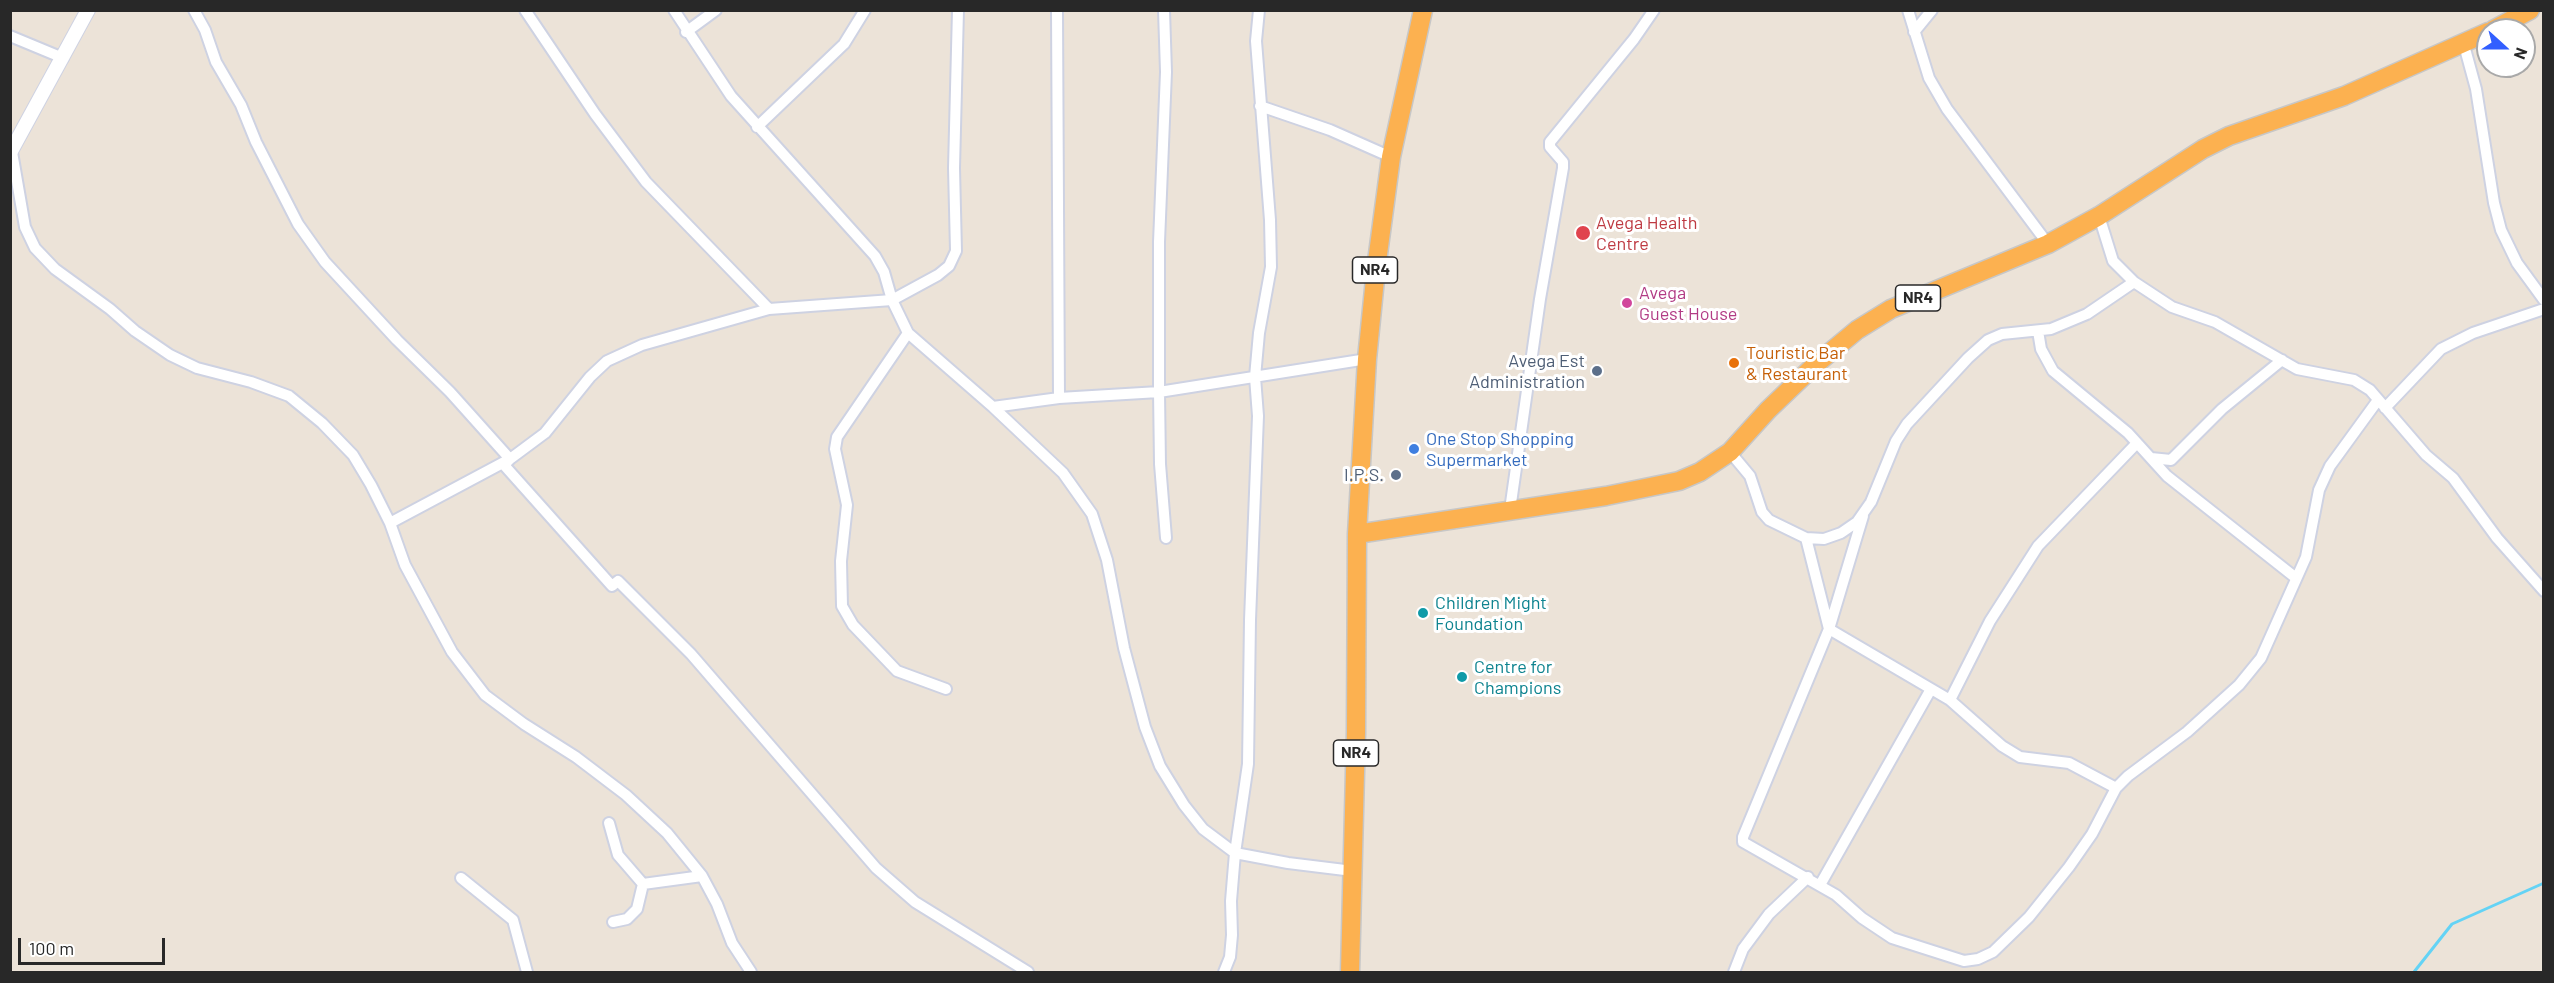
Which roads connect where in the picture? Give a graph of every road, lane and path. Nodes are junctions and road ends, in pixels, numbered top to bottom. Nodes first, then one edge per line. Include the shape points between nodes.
1 (88, 10) edge
2 (194, 10) edge
3 (525, 10) edge
4 (674, 10) edge
5 (716, 10) edge
6 (865, 10) edge
7 (958, 10) edge
8 (1057, 10) edge
9 (1164, 10) edge
10 (1259, 10) edge
11 (1654, 10) edge
12 (1908, 10) edge
13 (1932, 10) edge
14 (2530, 10) edge
15 (1422, 11) edge
16 (2515, 18) edge
17 (686, 32) junction
18 (1914, 32) junction
19 (10, 36) edge
20 (2476, 38) edge
21 (2464, 45) junction
22 (63, 57) junction
23 (1260, 106) junction
24 (757, 127) junction
25 (11, 152) edge
26 (1391, 157) junction
27 (2099, 216) junction
28 (2048, 244) junction
29 (2134, 282) junction
30 (892, 300) junction
31 (2544, 300) edge
32 (769, 309) junction
33 (2544, 309) edge
34 (2038, 331) junction
35 (908, 333) junction
36 (1367, 359) junction
37 (2282, 360) junction
38 (1255, 377) junction
39 (1159, 392) junction
40 (1059, 398) junction
41 (2382, 404) junction
42 (993, 406) junction
43 (2137, 443) junction
44 (1730, 452) junction
45 (2151, 458) junction
46 (510, 459) junction
47 (1510, 510) junction
48 (1864, 511) junction
49 (390, 523) junction
50 (1357, 534) junction
51 (1806, 537) junction
52 (1166, 538) dead end
53 (2296, 578) junction
54 (2544, 591) edge
55 (1828, 629) junction
56 (946, 689) dead end
57 (1931, 689) junction
58 (1950, 700) junction
59 (2116, 788) junction
60 (609, 823) dead end
61 (1234, 853) junction
62 (1353, 871) junction
63 (702, 876) junction
64 (1808, 877) junction
65 (461, 879) dead end
66 (643, 884) junction
67 (1820, 885) junction
68 (613, 922) dead end
69 (527, 972) edge
70 (751, 972) edge
71 (1028, 972) edge
72 (1224, 972) edge
73 (1350, 972) edge
74 (1734, 972) edge

1 - 22 street
2 - 46 street via 298,224 325,262
3 - 32 street via 646,182
4 - 17 street
5 - 17 street
6 - 24 street via 844,44
7 - 30 street via 956,251 949,266 938,275
8 - 40 street
9 - 39 street
10 - 23 street via 1256,41
11 - 47 street via 1550,142 1563,168
12 - 18 street
13 - 18 street
14 - 16 highway
15 - 26 highway, NR4
17 - 24 street
18 - 28 street via 1929,78 1947,109
19 - 22 street
20 - 21 highway, NR4
21 - 27 highway, NR4 via 2344,96 2220,140
21 - 31 street via 2476,89 2501,231 2517,263
22 - 25 street
23 - 26 street via 1330,130
23 - 38 street via 1271,267
24 - 30 street via 875,256
25 - 49 street via 25,227 35,248 55,269 170,355 197,368 289,396 353,455
26 - 36 highway, NR4
27 - 28 highway, NR4
27 - 29 street via 2113,261
28 - 44 highway, NR4 via 1891,309 1857,330 1800,379
29 - 34 street via 2087,314
29 - 37 street via 2172,307 2215,322
30 - 32 street
30 - 35 street
32 - 46 street via 642,345 607,361 545,433
33 - 41 street via 2473,333 2441,349
34 - 43 street via 2041,349 2053,371
34 - 48 street via 2002,334 1988,340 1968,358 1902,432
35 - 42 street
35 - 56 street via 837,437 835,449 847,505 841,561 842,606 853,625 897,670
36 - 38 street
36 - 50 highway, NR4
37 - 41 street via 2297,369 2354,380
37 - 45 street via 2222,409 2171,460
38 - 39 street
38 - 61 street via 1258,426 1248,764
39 - 40 street
39 - 52 street
40 - 42 street
41 - 53 street via 2330,466 2319,490 2306,557
41 - 54 street via 2426,455 2453,478 2497,538
42 - 61 street via 1063,473 1092,514 1107,561 1145,727 1160,766 1203,830
43 - 45 street
43 - 58 street via 2038,546 1990,621
44 - 47 highway, NR4 via 1679,481
44 - 51 street via 1750,476 1762,512 1769,520
45 - 53 street via 2167,476
46 - 49 street
46 - 71 street via 504,465 612,586 618,581 691,654 876,868 915,902
47 - 50 highway, NR4
48 - 51 street via 1841,534 1824,539
48 - 55 street
49 - 63 street via 405,565 452,652 485,695 626,795 667,833
50 - 62 highway, NR4
51 - 55 street
53 - 59 street via 2261,658 2239,685
55 - 57 street
55 - 64 street via 1743,837 1748,846
57 - 58 street
57 - 67 street
58 - 59 street via 2020,757 2069,763
59 - 67 street via 2092,834 2029,917 1993,952 1978,959 1964,961 1892,938
60 - 66 street via 618,855
61 - 62 street
61 - 72 street via 1232,935
62 - 73 highway, NR4
63 - 66 street
63 - 70 street via 732,943
64 - 67 street
64 - 74 street via 1769,914 1743,950
65 - 69 street via 513,920
66 - 68 street via 637,909 627,919

